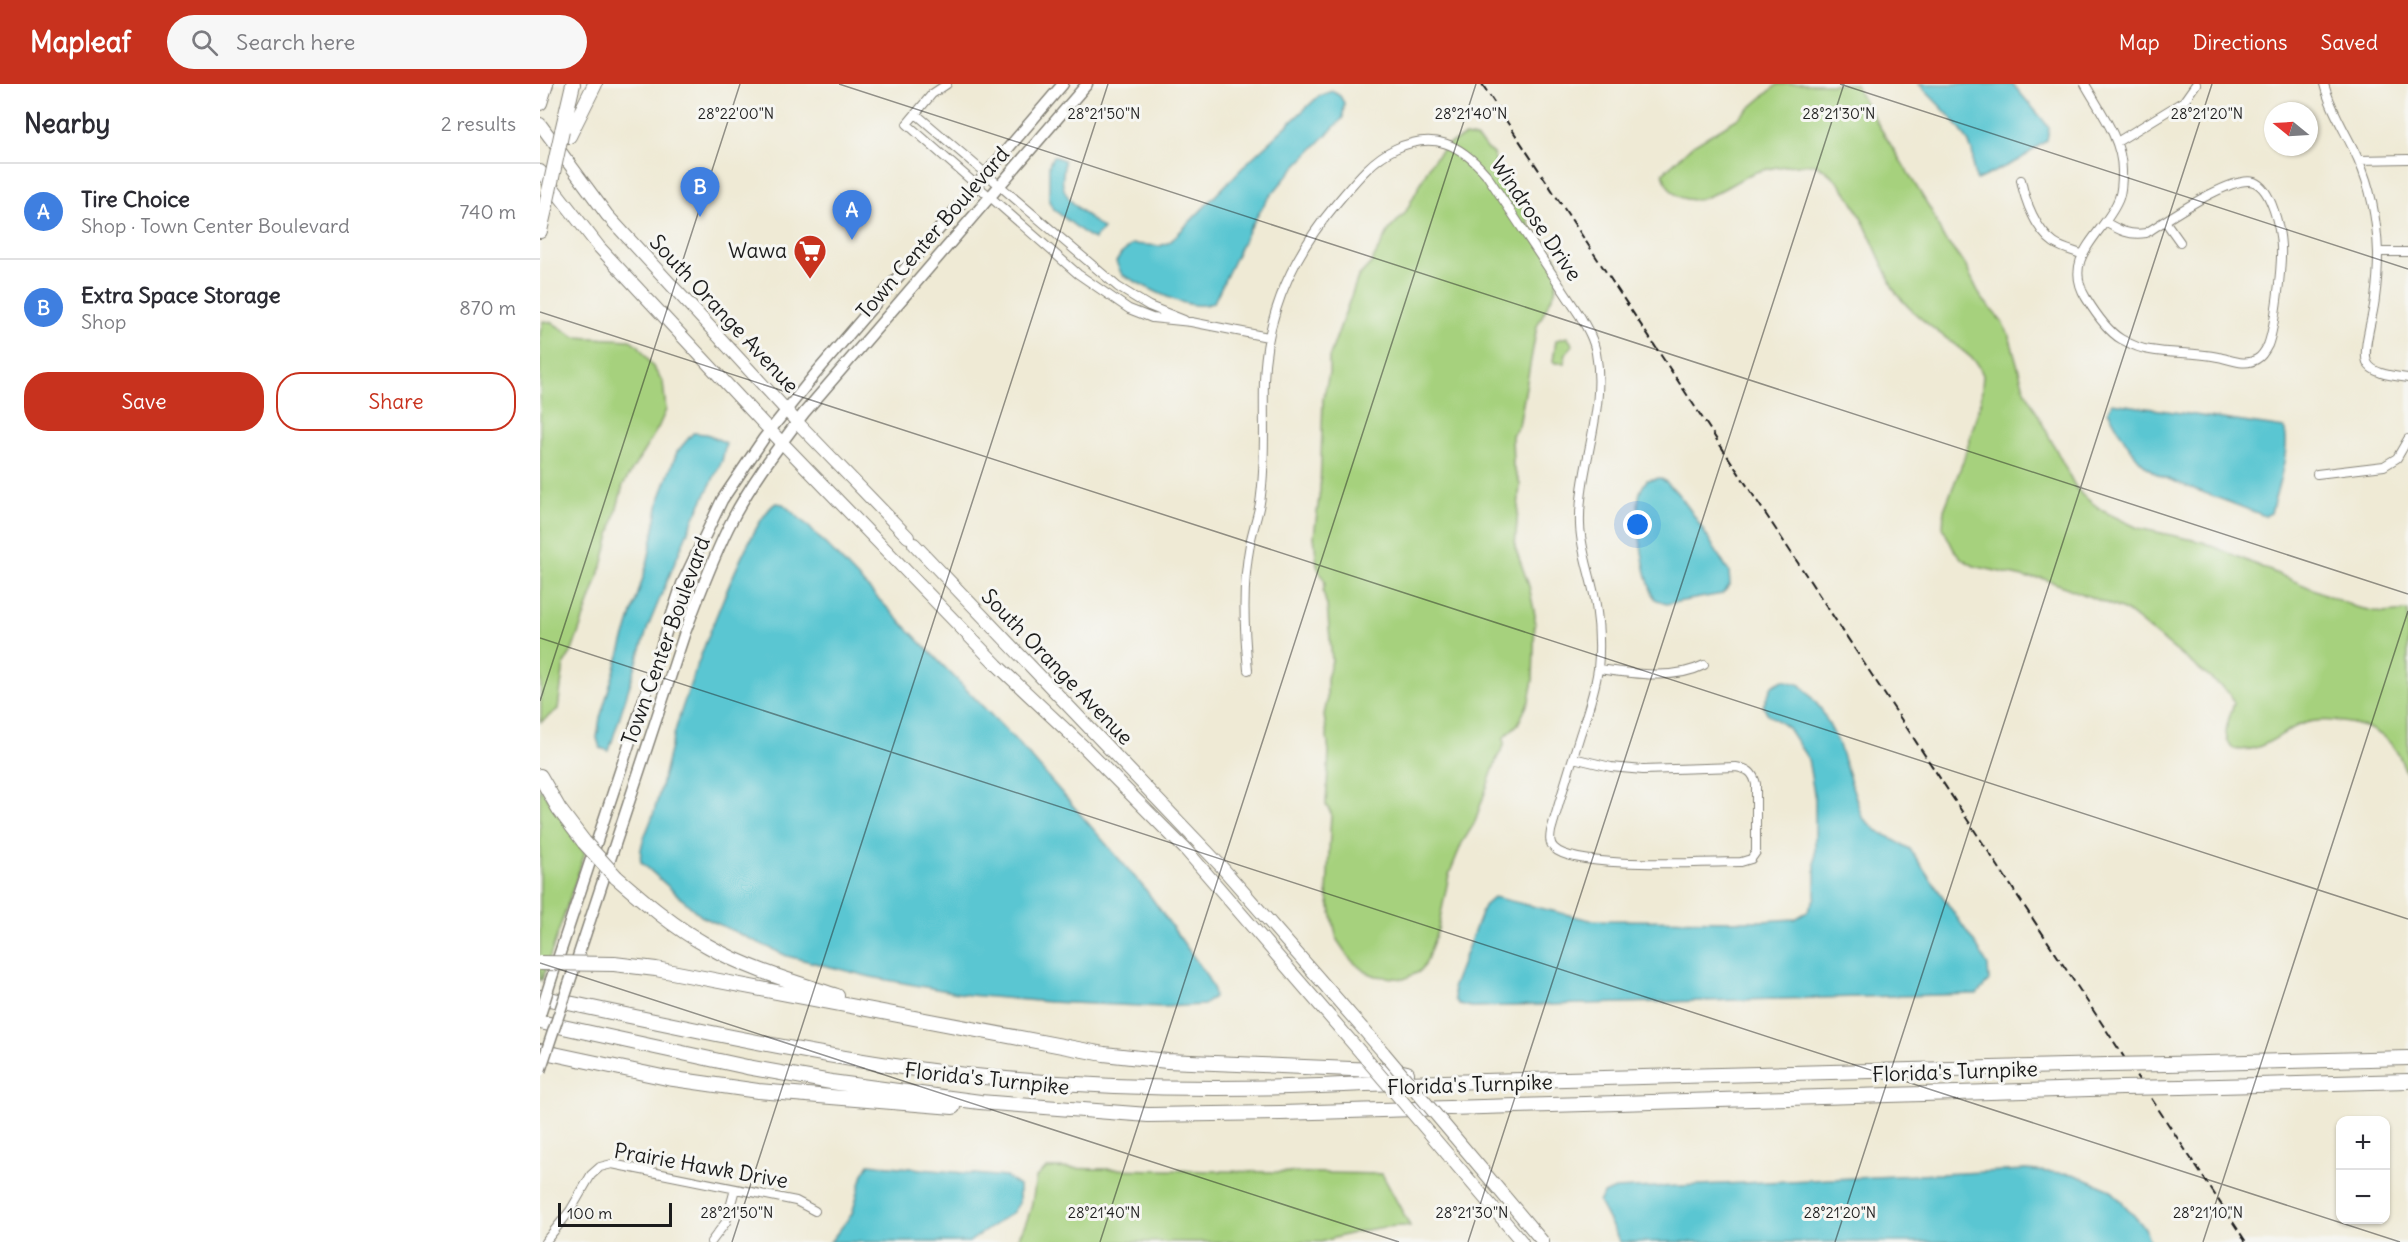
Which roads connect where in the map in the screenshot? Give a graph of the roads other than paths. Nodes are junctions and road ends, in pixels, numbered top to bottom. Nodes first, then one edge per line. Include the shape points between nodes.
1 (573, 84) edge
2 (595, 84) edge
3 (947, 84) edge
4 (1063, 84) edge
5 (1087, 84) edge
6 (2085, 84) edge
7 (2196, 84) edge
8 (2324, 84) edge
9 (916, 114) junction
10 (540, 124) edge
11 (566, 134) junction
12 (2117, 142) junction
13 (2408, 159) edge
14 (2359, 160) junction
15 (540, 171) edge
16 (986, 174) junction
17 (2021, 180) dead end
18 (977, 185) junction
19 (999, 186) junction
20 (990, 197) junction
21 (542, 201) edge
22 (2165, 221) junction
23 (2105, 222) junction
24 (540, 231) edge
25 (2180, 242) dead end
26 (2378, 252) junction
27 (2408, 252) edge
28 (2081, 254) junction
29 (1089, 262) junction
30 (1078, 274) junction
31 (1191, 322) junction
32 (1268, 337) junction
33 (2408, 378) edge
34 (786, 410) junction
35 (797, 422) junction
36 (770, 430) junction
37 (2408, 439) edge
38 (782, 441) junction
39 (2317, 474) dead end
40 (1704, 665) dead end
41 (1598, 669) junction
42 (1248, 670) dead end
43 (1573, 758) junction
44 (540, 776) edge
45 (540, 963) edge
46 (540, 997) edge
47 (540, 1015) edge
48 (917, 1019) junction
49 (540, 1022) edge
50 (540, 1051) edge
51 (540, 1057) edge
52 (2408, 1058) edge
53 (595, 1064) junction
54 (540, 1071) edge
55 (2408, 1081) edge
56 (1437, 1082) junction
57 (1148, 1115) junction
58 (735, 1189) junction
59 (815, 1211) dead end
60 (545, 1242) edge
61 (711, 1242) edge
62 (1522, 1242) edge
63 (1543, 1242) edge

1 - 11 highway
2 - 11 highway
3 - 9 street via 932,94
4 - 16 main road, Town Center Boulevard
5 - 19 main road, Town Center Boulevard
6 - 12 street
7 - 12 street via 2184,101
8 - 14 street
9 - 16 street
9 - 18 street via 907,124
10 - 34 main road, South Orange Avenue via 607,215
11 - 21 highway, bridge
12 - 23 street via 2122,169 2120,197
13 - 14 street
14 - 26 street via 2369,188
15 - 36 main road, South Orange Avenue via 600,247
16 - 18 main road, Town Center Boulevard
16 - 19 street
17 - 28 street via 2024,196 2040,227 2054,243
18 - 20 street
18 - 34 main road, Town Center Boulevard
19 - 20 main road, Town Center Boulevard
19 - 29 street
20 - 30 street
20 - 35 main road, Town Center Boulevard
21 - 24 highway
22 - 23 street via 2137,234
22 - 25 street
22 - 28 street via 2228,184 2242,180 2256,182 2267,192 2281,246 2268,346 2258,359 2238,362 2197,353 2150,350 2118,338 2084,296 2078,273
23 - 28 street
26 - 27 street
26 - 33 street via 2367,362 2373,369
29 - 30 street
29 - 31 street via 1118,287 1149,306
30 - 31 street via 1129,309 1152,318
31 - 32 street
32 - 41 street, Windrose Drive via 1281,292 1297,259 1322,220 1385,154 1428,140 1471,156 1580,316 1596,353 1595,413 1580,525 1596,604
32 - 42 street, Windrose Drive via 1261,498 1244,585
34 - 35 main road, South Orange Avenue
34 - 36 main road, Town Center Boulevard
35 - 38 main road, Town Center Boulevard
35 - 63 main road, South Orange Avenue, bridge via 1219,864
36 - 38 main road, South Orange Avenue
36 - 47 main road, Town Center Boulevard, bridge via 722,500 682,584
37 - 39 street via 2397,458 2384,466
38 - 54 main road, Town Center Boulevard, bridge via 729,526 705,579
38 - 62 main road, South Orange Avenue, bridge via 997,665 1186,850
40 - 41 street via 1681,673 1656,674
41 - 43 street, Windrose Drive
43 - 43 street, Windrose Drive via 1643,770 1746,769 1753,774 1756,784 1756,852 1751,859 1741,862 1644,864 1564,854 1550,842 1551,831
44 - 48 highway, bridge via 584,842 616,877 663,918 751,967
45 - 48 highway, bridge via 656,969
46 - 56 highway, Florida's Turnpike via 751,1042 983,1076 1201,1089
48 - 56 highway via 1104,1054 1167,1061 1398,1071
49 - 57 highway, Florida's Turnpike via 831,1082 980,1102
50 - 53 highway
51 - 53 highway
52 - 56 highway, Florida's Turnpike, bridge
53 - 57 highway via 758,1091 961,1108
55 - 57 highway, Florida's Turnpike, bridge
58 - 59 street, Prairie Hawk Drive via 796,1201
58 - 60 street, Prairie Hawk Drive via 606,1165 591,1175 570,1211
58 - 61 street via 726,1222

